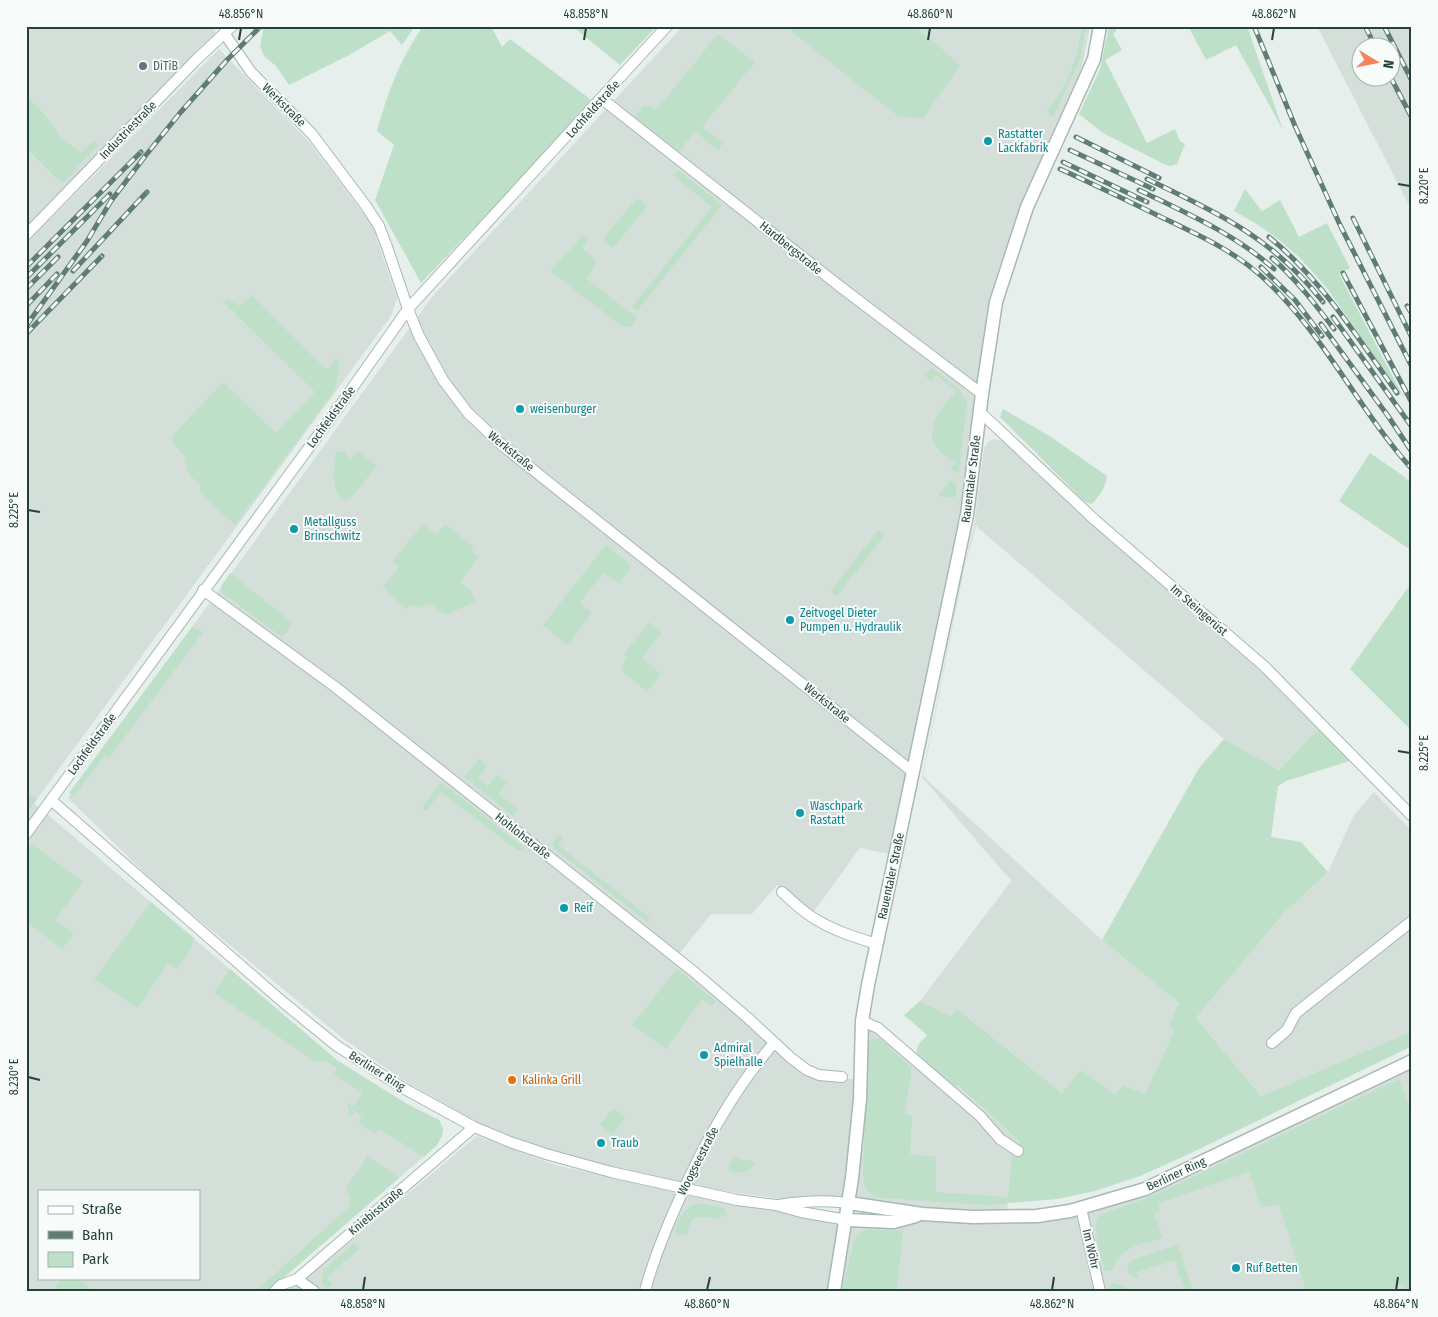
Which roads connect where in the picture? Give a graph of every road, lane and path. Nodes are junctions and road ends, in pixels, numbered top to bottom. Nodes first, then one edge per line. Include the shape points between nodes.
1 (213, 26) edge
2 (667, 26) edge
3 (1100, 26) edge
4 (225, 31) edge
5 (602, 99) junction
6 (26, 235) edge
7 (408, 309) junction
8 (982, 394) junction
9 (980, 412) junction
10 (203, 590) junction
11 (913, 772) junction
12 (52, 800) junction
13 (1412, 816) edge
14 (26, 834) edge
15 (782, 892) dead end
16 (1412, 921) edge
17 (877, 944) junction
18 (862, 1021) junction
19 (774, 1043) junction
20 (1272, 1043) dead end
21 (1412, 1061) edge
22 (842, 1077) dead end
23 (474, 1127) junction
24 (1018, 1151) dead end
25 (684, 1188) junction
26 (849, 1203) junction
27 (776, 1205) junction
28 (1081, 1208) junction
29 (922, 1214) junction
30 (847, 1220) junction
31 (297, 1279) junction
32 (275, 1291) edge
33 (314, 1291) edge
34 (645, 1291) edge
35 (834, 1291) edge
36 (1100, 1291) edge

1 - 4 street, Werkstraße
2 - 5 street, Lochfeldstraße
3 - 8 street, Rauentaler Straße via 1087,78 1026,207 1008,262 996,302
4 - 6 street, Industriestraße
4 - 7 street, Werkstraße via 251,72 312,134 366,206 379,226
5 - 7 street, Lochfeldstraße
5 - 8 street, Hardbergstraße
7 - 10 street, Lochfeldstraße
7 - 11 street, Werkstraße via 443,380 480,425
8 - 9 street, Rauentaler Straße
9 - 11 street, Rauentaler Straße via 967,515
9 - 13 street, Im Steingerüst via 1095,520 1264,666
10 - 12 street, Lochfeldstraße
10 - 19 street, Hohlohstraße via 334,686 492,811 693,971
11 - 17 street, Rauentaler Straße
12 - 14 street, Lochfeldstraße
12 - 23 street, Berliner Ring via 337,1046
15 - 17 street via 829,927
16 - 20 street via 1296,1012 1286,1030
17 - 18 street, Rauentaler Straße
18 - 24 street via 878,1028 980,1116 1000,1139
18 - 26 street, Rauentaler Straße via 860,1099
19 - 22 street, Hohlohstraße via 807,1070 819,1075
19 - 25 street, Woogseestraße via 727,1107
21 - 28 street, Berliner Ring via 1169,1178 1136,1192
23 - 25 street, Berliner Ring via 546,1154
23 - 31 street, Kniebisstraße
25 - 27 street, Berliner Ring
25 - 34 street, Woogseestraße via 663,1235
26 - 27 street, Berliner Ring via 828,1200
26 - 29 street, Berliner Ring
26 - 30 street, Rauentaler Straße
27 - 30 street, Berliner Ring
28 - 29 street, Berliner Ring via 1037,1216
28 - 36 street, Im Wöhr
29 - 30 street, Berliner Ring via 894,1222
30 - 35 street, Rauentaler Straße
31 - 32 street, Kniebisstraße
31 - 33 street

